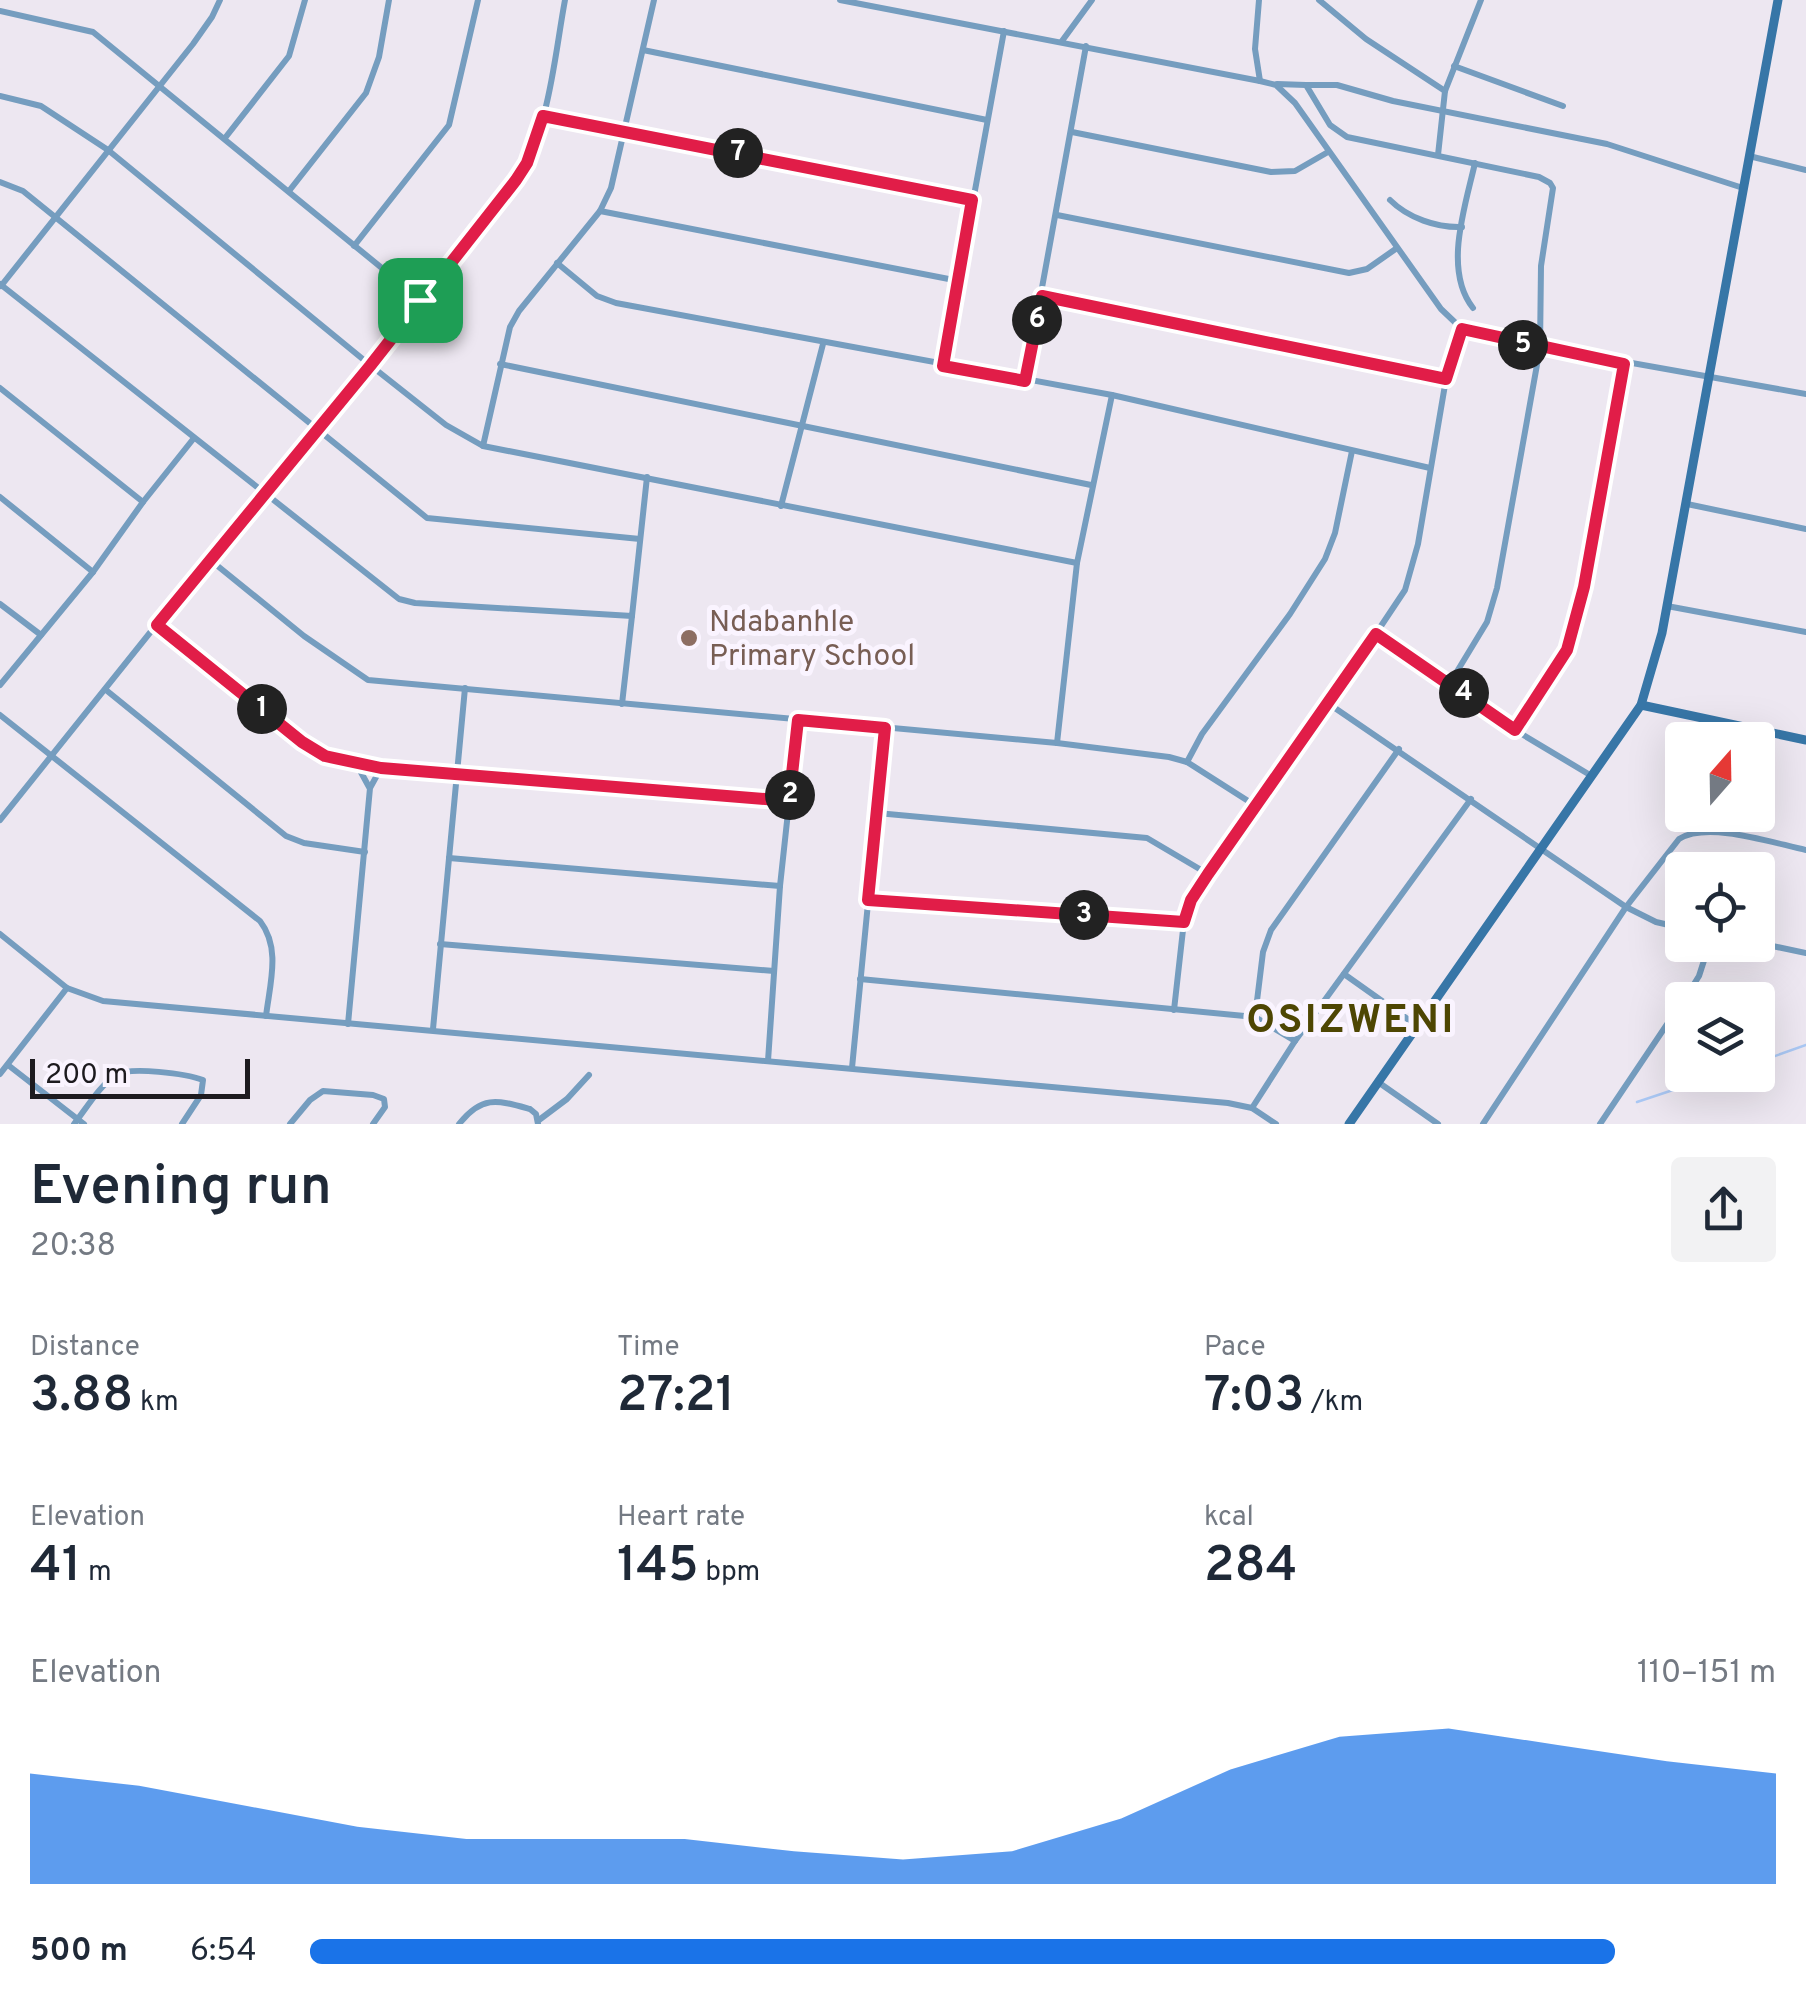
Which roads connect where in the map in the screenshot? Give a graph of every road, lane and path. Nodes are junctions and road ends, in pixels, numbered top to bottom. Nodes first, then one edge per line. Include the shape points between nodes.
1 (220, 0) edge
2 (305, 0) edge
3 (389, 0) edge
4 (478, 0) edge
5 (565, 0) edge
6 (654, 0) edge
7 (840, 0) edge
8 (1092, 0) edge
9 (1259, 0) edge
10 (1319, 0) edge
11 (1481, 0) edge
12 (1778, 0) edge
13 (0, 12) edge
14 (1004, 31) junction
15 (1062, 41) junction
16 (1086, 46) junction
17 (643, 50) junction
18 (1454, 66) junction
19 (1260, 81) junction
20 (1306, 84) junction
21 (1276, 85) junction
22 (160, 86) junction
23 (1445, 91) junction
24 (0, 96) edge
25 (1563, 106) dead end
26 (1444, 110) junction
27 (543, 116) junction
28 (987, 120) junction
29 (626, 130) junction
30 (1072, 132) junction
31 (225, 138) junction
32 (108, 150) junction
33 (1328, 152) junction
34 (1438, 155) junction
35 (1749, 156) junction
36 (1474, 163) junction
37 (1806, 170) edge
38 (0, 182) edge
39 (1743, 188) junction
40 (289, 191) junction
41 (972, 200) junction
42 (1390, 200) dead end
43 (600, 210) junction
44 (1056, 215) junction
45 (55, 217) junction
46 (1462, 227) junction
47 (354, 246) junction
48 (1397, 248) junction
49 (556, 263) junction
50 (959, 281) junction
51 (0, 285) edge
52 (1042, 296) junction
53 (420, 300) junction
54 (1472, 308) dead end
55 (1462, 329) junction
56 (823, 344) junction
57 (1540, 348) junction
58 (500, 364) junction
59 (1624, 364) junction
60 (370, 366) junction
61 (943, 366) junction
62 (1446, 379) junction
63 (1709, 379) junction
64 (1025, 381) junction
65 (0, 388) edge
66 (1806, 394) edge
67 (1112, 395) junction
68 (800, 426) junction
69 (315, 429) junction
70 (194, 438) junction
71 (484, 446) junction
72 (1352, 451) junction
73 (1430, 468) junction
74 (647, 477) junction
75 (1091, 486) junction
76 (264, 492) junction
77 (0, 497) edge
78 (142, 502) junction
79 (1686, 504) junction
80 (781, 506) junction
81 (1806, 529) edge
82 (640, 538) junction
83 (209, 559) junction
84 (1077, 563) junction
85 (93, 572) junction
86 (0, 604) edge
87 (1667, 606) junction
88 (632, 616) junction
89 (157, 625) junction
90 (1806, 632) edge
91 (1376, 634) junction
92 (41, 635) junction
93 (1450, 683) junction
94 (0, 686) edge
95 (465, 688) junction
96 (106, 690) junction
97 (622, 704) junction
98 (1329, 704) junction
99 (1642, 705) junction
100 (0, 715) edge
101 (798, 720) junction
102 (885, 728) junction
103 (1515, 730) junction
104 (1806, 740) edge
105 (1056, 743) junction
106 (1399, 749) junction
107 (53, 758) junction
108 (1187, 762) junction
109 (358, 765) junction
110 (381, 768) junction
111 (457, 774) junction
112 (1590, 774) junction
113 (370, 788) junction
114 (1471, 799) junction
115 (789, 801) junction
116 (1256, 806) junction
117 (877, 814) junction
118 (0, 820) edge
119 (1540, 846) junction
120 (1806, 850) edge
121 (365, 852) junction
122 (448, 858) junction
123 (1208, 874) junction
124 (780, 886) junction
125 (868, 900) junction
126 (1626, 906) junction
127 (1184, 922) junction
128 (1665, 924) edge
129 (0, 934) edge
130 (440, 944) junction
131 (1775, 946) edge
132 (1806, 953) edge
133 (774, 971) junction
134 (1344, 974) junction
135 (860, 979) junction
136 (67, 988) junction
137 (1174, 1010) junction
138 (266, 1016) junction
139 (1255, 1017) junction
140 (348, 1024) junction
141 (1416, 1025) junction
142 (1665, 1028) edge
143 (433, 1029) junction
144 (1296, 1041) junction
145 (768, 1060) junction
146 (8, 1065) junction
147 (852, 1068) junction
148 (0, 1074) edge
149 (589, 1075) dead end
150 (1376, 1081) junction
151 (1252, 1108) junction
152 (78, 1122) edge
153 (538, 1122) edge
154 (1603, 1123) edge
155 (182, 1124) edge
156 (290, 1124) edge
157 (373, 1124) edge
158 (459, 1124) edge
159 (1276, 1124) edge
160 (1349, 1124) edge
161 (1438, 1124) edge
162 (1483, 1124) edge

1 - 22 street
2 - 31 street via 289,56
3 - 40 street via 366,92
4 - 47 street via 449,125
5 - 27 street
6 - 17 street
7 - 14 street
8 - 15 street
9 - 19 street
10 - 23 street
11 - 18 street
12 - 35 street
13 - 22 street via 93,32
14 - 15 street
14 - 28 street
15 - 16 street
16 - 19 street
16 - 30 street
17 - 28 street
17 - 29 street
18 - 23 street
18 - 25 street
19 - 21 street
20 - 21 street
20 - 26 street
20 - 34 street via 1338,133
21 - 33 street
22 - 31 street
22 - 32 street
23 - 26 street
24 - 32 street via 41,106
26 - 34 street
26 - 39 street via 1607,144
27 - 29 street
27 - 53 street via 516,180
28 - 41 street
29 - 41 street
29 - 43 street
30 - 33 street via 1271,172 1295,171
30 - 44 street
31 - 40 street
32 - 45 street
32 - 60 street
33 - 48 street
34 - 36 street
35 - 37 street
35 - 39 street
36 - 46 street
36 - 57 street via 1539,177 1553,188 1541,266
38 - 45 street via 24,191
39 - 63 street
40 - 47 street
41 - 50 street
42 - 46 street via 1423,220
43 - 49 street
43 - 50 street
44 - 48 street via 1349,273
44 - 52 street
45 - 51 street
45 - 69 street
46 - 54 street via 1459,277
47 - 53 street
48 - 55 street
49 - 56 street via 606,301
49 - 58 street via 519,310
50 - 61 street
51 - 70 street
52 - 62 street
52 - 64 street
53 - 60 street
55 - 57 street
55 - 62 street
56 - 61 street
56 - 68 street
57 - 59 street
57 - 93 street via 1495,597
58 - 68 street
58 - 71 street
59 - 63 street
59 - 103 street via 1567,650
60 - 69 street
60 - 71 street
61 - 64 street
62 - 73 street
63 - 66 street
63 - 79 street
64 - 67 street
65 - 78 street
67 - 72 street
67 - 75 street
68 - 75 street
68 - 80 street
69 - 76 street
69 - 82 street via 427,518
70 - 76 street
70 - 78 street
71 - 74 street
72 - 73 street
72 - 108 street via 1325,559
73 - 91 street via 1414,564
74 - 80 street
74 - 82 street
75 - 84 street
76 - 83 street
76 - 88 street via 399,599
77 - 85 street
78 - 85 street
79 - 81 street
79 - 87 street
80 - 84 street
82 - 88 street
83 - 89 street
83 - 95 street via 368,680
84 - 105 street
85 - 92 street
86 - 92 street
87 - 90 street
87 - 99 street
88 - 97 street
89 - 96 street
89 - 109 street via 302,742
91 - 93 street
91 - 98 street
92 - 94 street
93 - 103 street
95 - 97 street
95 - 111 street
96 - 107 street
96 - 121 street via 286,836
97 - 101 street
98 - 106 street
98 - 116 street
99 - 104 street
99 - 112 street
100 - 107 street
101 - 102 street
101 - 115 street
102 - 105 street
102 - 117 street
103 - 112 street
105 - 108 street
106 - 114 street
106 - 139 street via 1270,930
107 - 118 street
107 - 138 street via 260,921 273,948
108 - 116 street
109 - 110 street
109 - 113 street
110 - 111 street
110 - 113 street
111 - 115 street
111 - 122 street
112 - 119 street
113 - 121 street
114 - 119 street
114 - 134 street
115 - 124 street
116 - 123 street
117 - 123 street via 1148,838
117 - 125 street
119 - 126 street
119 - 141 street
120 - 126 street via 1688,833
121 - 140 street
122 - 124 street
122 - 130 street
123 - 127 street
124 - 133 street
125 - 127 street
125 - 135 street
126 - 128 street
126 - 162 street
127 - 137 street
129 - 136 street
130 - 133 street
130 - 143 street
131 - 132 street
133 - 145 street
134 - 141 street
134 - 144 street
135 - 137 street
135 - 147 street
136 - 138 street via 103,1001
136 - 146 street
137 - 139 street
138 - 140 street
139 - 144 street
140 - 143 street
141 - 150 street
142 - 154 street
143 - 145 street
144 - 151 street
145 - 147 street
146 - 148 street
146 - 152 street
147 - 151 street
149 - 153 street
150 - 160 street
150 - 161 street
151 - 159 street
152 - 155 street via 110,1079 138,1072 204,1082
153 - 158 street via 530,1109 485,1102
156 - 157 street via 316,1094 332,1090 384,1099

